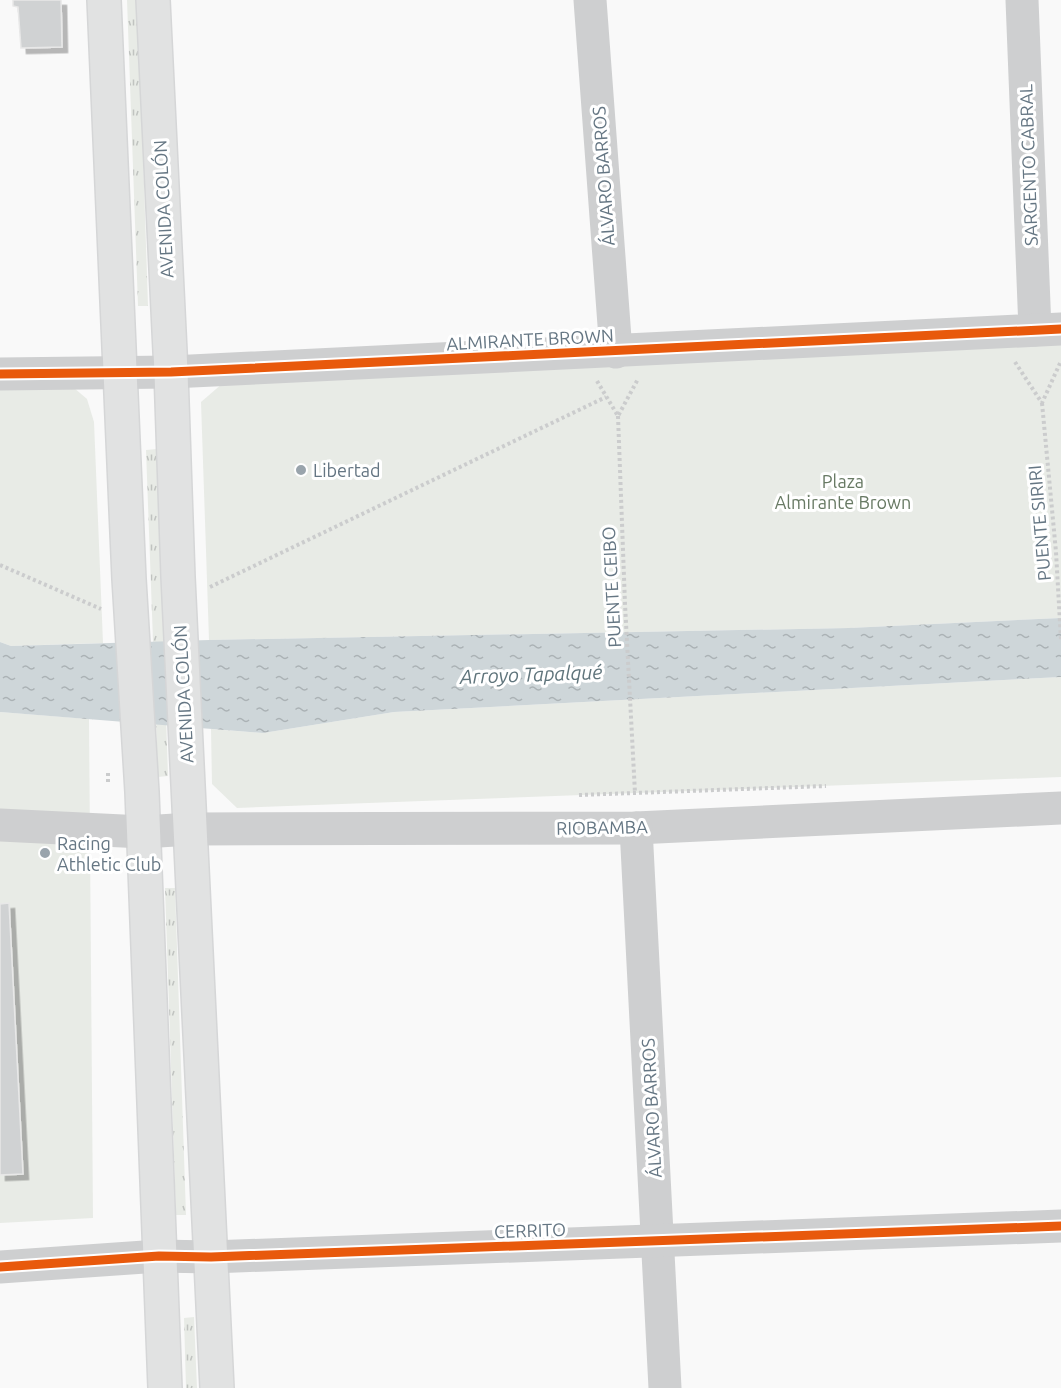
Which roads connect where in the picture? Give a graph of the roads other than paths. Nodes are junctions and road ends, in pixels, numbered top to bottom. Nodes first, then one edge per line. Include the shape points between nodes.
1 (104, 0) edge
2 (153, 0) edge
3 (590, 0) edge
4 (1022, 0) edge
5 (1048, 330) edge
6 (616, 352) junction
7 (171, 372) junction
8 (0, 374) edge
9 (120, 374) junction
10 (1061, 808) edge
11 (0, 825) edge
12 (636, 828) junction
13 (190, 829) junction
14 (143, 832) junction
15 (1061, 1226) edge
16 (658, 1242) junction
17 (159, 1256) junction
18 (211, 1257) junction
19 (0, 1267) edge
20 (165, 1388) edge
21 (217, 1388) edge
22 (665, 1388) edge

1 - 9 main road
2 - 7 main road, AVENIDA COLÓN
3 - 6 street, ÁLVARO BARROS
4 - 5 street, SARGENTO CABRAL
5 - 6 street, ALMIRANTE BROWN
6 - 7 street, ALMIRANTE BROWN
7 - 9 street, ALMIRANTE BROWN
7 - 13 main road, AVENIDA COLÓN via 193,577
8 - 9 street, ALMIRANTE BROWN
9 - 14 main road
10 - 12 street, RIOBAMBA
11 - 14 street, RIOBAMBA
12 - 13 street, RIOBAMBA
12 - 16 street, ÁLVARO BARROS
13 - 14 street, RIOBAMBA
13 - 18 main road, AVENIDA COLÓN
14 - 17 main road
15 - 16 street, CERRITO
16 - 18 street, CERRITO
16 - 22 street, ÁLVARO BARROS
17 - 18 street, CERRITO
17 - 19 street, CERRITO
17 - 20 main road
18 - 21 main road, AVENIDA COLÓN

